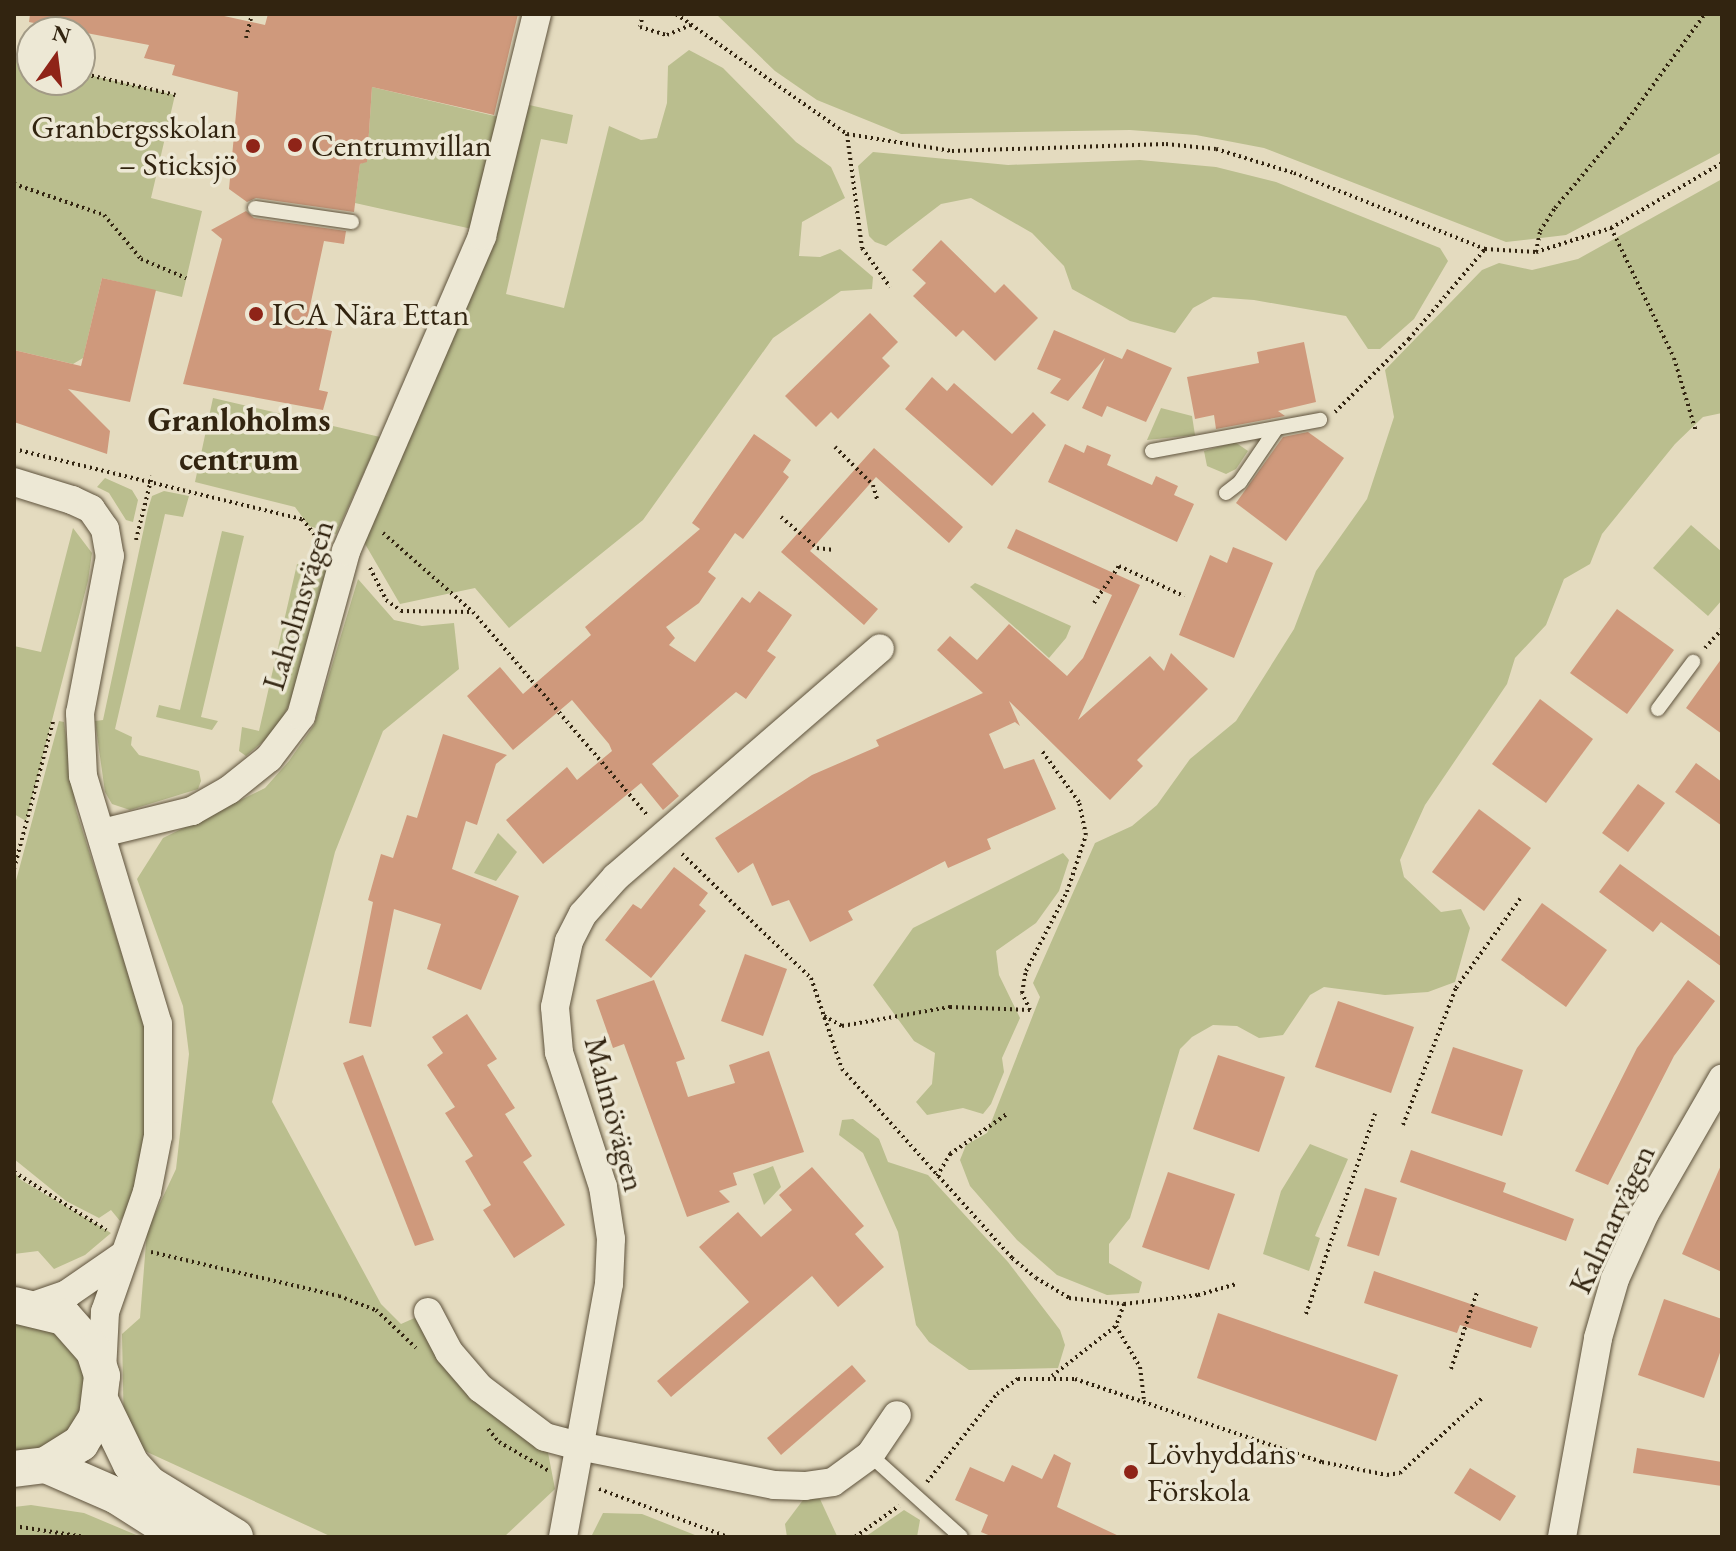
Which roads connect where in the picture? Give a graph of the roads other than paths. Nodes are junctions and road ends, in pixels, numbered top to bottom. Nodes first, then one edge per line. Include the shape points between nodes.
1 (537, 14) edge
2 (255, 208) dead end
3 (352, 222) dead end
4 (1320, 420) dead end
5 (1276, 429) junction
6 (1152, 451) dead end
7 (14, 482) edge
8 (1226, 493) dead end
9 (880, 648) dead end
10 (1693, 662) road end
11 (1658, 709) dead end
12 (102, 833) junction
13 (1722, 1079) edge
14 (116, 1244) junction
15 (24, 1306) edge
16 (428, 1312) dead end
17 (101, 1389) junction
18 (897, 1415) dead end
19 (579, 1446) junction
20 (870, 1455) junction
21 (22, 1468) edge
22 (181, 1537) edge
23 (235, 1537) edge
24 (563, 1537) edge
25 (961, 1537) edge
26 (1562, 1537) edge

1 - 12 street, Laholmsvägen via 470,272 346,551 301,716 269,758 192,811
2 - 3 lane
4 - 5 lane
5 - 6 lane
5 - 8 lane via 1240,482
7 - 12 street via 82,504 105,529 110,556 80,713 83,776
9 - 19 street, Malmövägen via 616,877 583,914 569,941 555,1007 559,1052 603,1187 611,1239 609,1284
10 - 11 lane
12 - 14 street via 158,1024 161,1065 158,1136 147,1192
13 - 26 street, Kalmarvägen via 1645,1213 1615,1279 1598,1338
14 - 15 street via 77,1288
14 - 17 street
15 - 17 street via 64,1317 81,1332
16 - 19 street via 449,1352 480,1388 545,1437
17 - 21 street via 81,1443
17 - 23 street via 131,1464 149,1484
18 - 20 street
19 - 20 street via 774,1485 833,1482
19 - 24 street, Malmövägen
20 - 25 lane
21 - 22 street via 117,1496

